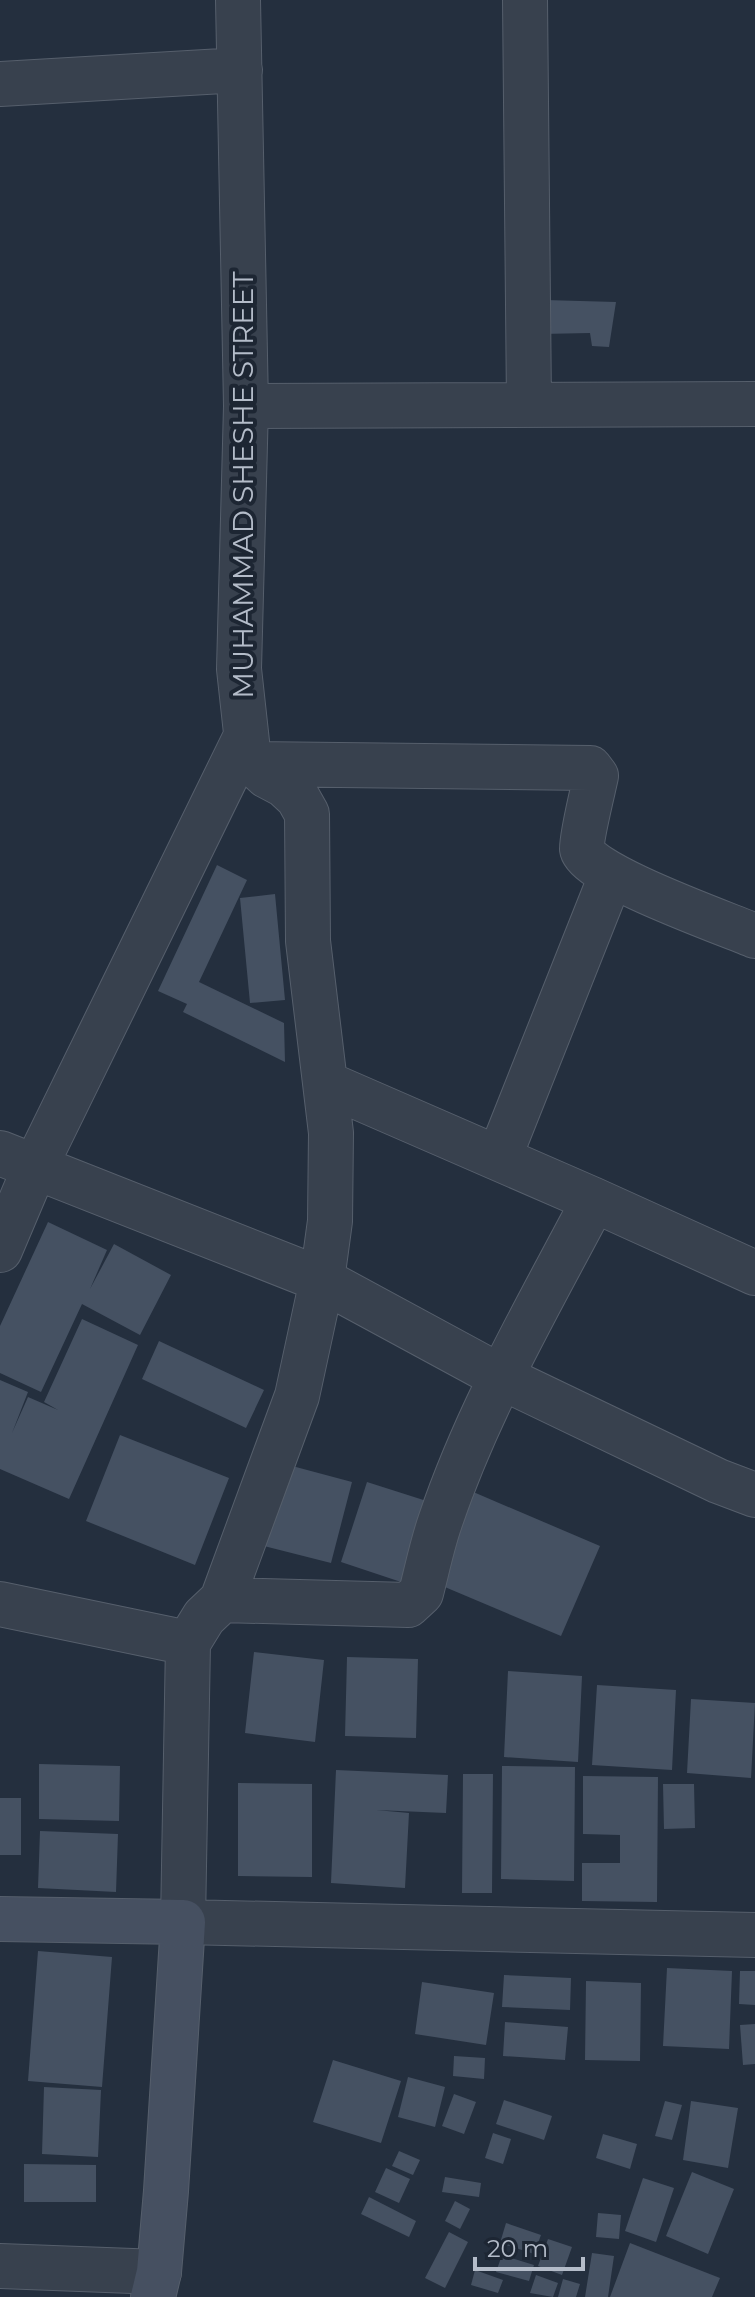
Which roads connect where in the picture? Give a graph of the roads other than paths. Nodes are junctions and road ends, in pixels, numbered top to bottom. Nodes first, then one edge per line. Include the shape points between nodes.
1 (238, 0) edge
2 (525, 0) edge
3 (240, 70) junction
4 (0, 84) edge
5 (755, 404) edge
6 (529, 405) junction
7 (246, 406) junction
8 (250, 750) junction
9 (611, 876) junction
10 (755, 936) edge
11 (325, 1083) junction
12 (499, 1158) junction
13 (18, 1159) edge
14 (594, 1200) junction
15 (0, 1250) edge
16 (755, 1273) edge
17 (322, 1280) junction
18 (501, 1377) junction
19 (755, 1495) edge
20 (222, 1600) junction
21 (0, 1604) edge
22 (188, 1643) junction
23 (0, 1919) edge
24 (183, 1922) junction
25 (755, 1935) edge
26 (0, 2266) edge
27 (156, 2284) edge

1 - 3 street, MUHAMMAD SHESHE STREET
2 - 6 street
3 - 4 street
3 - 7 street, MUHAMMAD SHESHE STREET
5 - 6 street
6 - 7 street
7 - 8 street, MUHAMMAD SHESHE STREET via 239,669
8 - 9 street via 590,768 596,776 582,849 589,862
8 - 11 street via 267,776 298,798 307,814 308,941
8 - 13 street
9 - 10 street
9 - 12 street
11 - 12 street
11 - 17 street via 331,1133 330,1221
12 - 14 street
13 - 15 street
13 - 17 street
14 - 16 street
14 - 18 street
17 - 18 street
17 - 20 street via 297,1396
18 - 19 street
18 - 20 street via 455,1481 415,1601 408,1605
20 - 22 street
21 - 22 street
22 - 24 street
23 - 24 street
24 - 25 street
24 - 27 street
26 - 27 street

